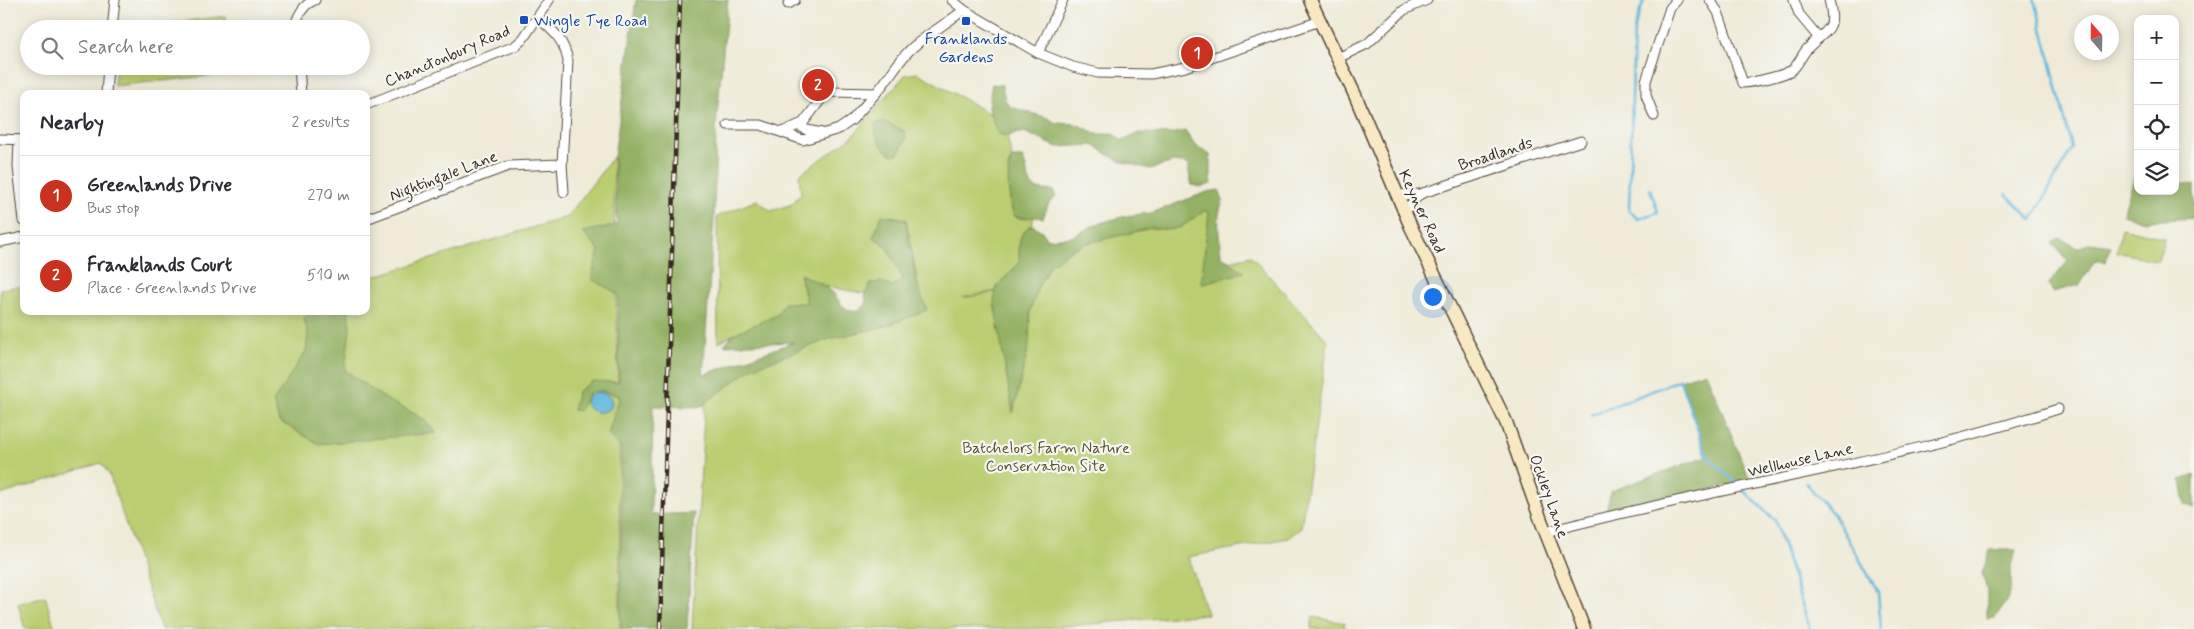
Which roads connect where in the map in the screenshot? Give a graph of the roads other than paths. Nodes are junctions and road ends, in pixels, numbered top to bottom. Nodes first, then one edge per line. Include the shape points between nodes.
1 (116, 0) edge
2 (315, 0) edge
3 (549, 0) edge
4 (952, 0) edge
5 (1063, 0) edge
6 (1310, 0) edge
7 (1427, 0) edge
8 (1677, 0) edge
9 (1710, 0) edge
10 (1794, 0) edge
11 (1829, 0) edge
12 (964, 10) junction
13 (538, 18) junction
14 (113, 20) edge
15 (298, 20) edge
16 (1320, 21) junction
17 (1819, 38) junction
18 (1038, 53) junction
19 (1338, 58) junction
20 (107, 75) edge
21 (300, 75) edge
22 (106, 90) edge
23 (301, 90) edge
24 (876, 93) junction
25 (370, 103) edge
26 (1654, 116) dead end
27 (728, 125) dead end
28 (798, 125) junction
29 (782, 132) junction
30 (822, 133) junction
31 (0, 139) edge
32 (20, 140) edge
33 (1581, 141) dead end
34 (20, 154) edge
35 (562, 164) junction
36 (20, 185) edge
37 (564, 192) dead end
38 (1420, 194) junction
39 (1398, 195) junction
40 (1405, 212) junction
41 (370, 218) edge
42 (20, 238) edge
43 (0, 242) edge
44 (1484, 375) joint
45 (2058, 409) dead end
46 (1546, 532) junction
47 (1584, 629) edge

1 - 14 street
2 - 15 street via 300,12
3 - 13 street, Chanctonbury Road
4 - 12 street
5 - 18 street
6 - 16 street, Keyner Road
7 - 19 street via 1404,10 1367,44
8 - 26 street via 1670,8 1646,81 1646,95
9 - 17 street via 1718,12 1743,83 1791,70
10 - 17 street via 1799,14
11 - 17 street via 1831,25 1828,32
12 - 18 street
12 - 24 street via 912,48
13 - 25 street, Chanctonbury Road via 514,46
13 - 35 street via 557,34 568,61
16 - 18 street via 1184,67 1151,74 1098,73
16 - 19 street, Keyner Road
19 - 39 street, Keyner Road
20 - 22 street
21 - 23 street
24 - 28 street via 831,92
24 - 30 street via 852,120 839,129
27 - 29 street via 761,125
28 - 29 street
28 - 30 street
29 - 30 street via 803,140
31 - 32 street
33 - 38 street, Broadlands
34 - 36 street
35 - 37 street
35 - 41 street, Nightingale Lane via 508,166
38 - 39 street, Broadlands
38 - 40 street
39 - 40 street, Keyner Road
40 - 44 street, Keyner Road
42 - 43 street
44 - 46 street, Ockley Lane via 1506,422
45 - 46 street, Wellhouse Lane via 1945,443
46 - 47 street, Ockley Lane

